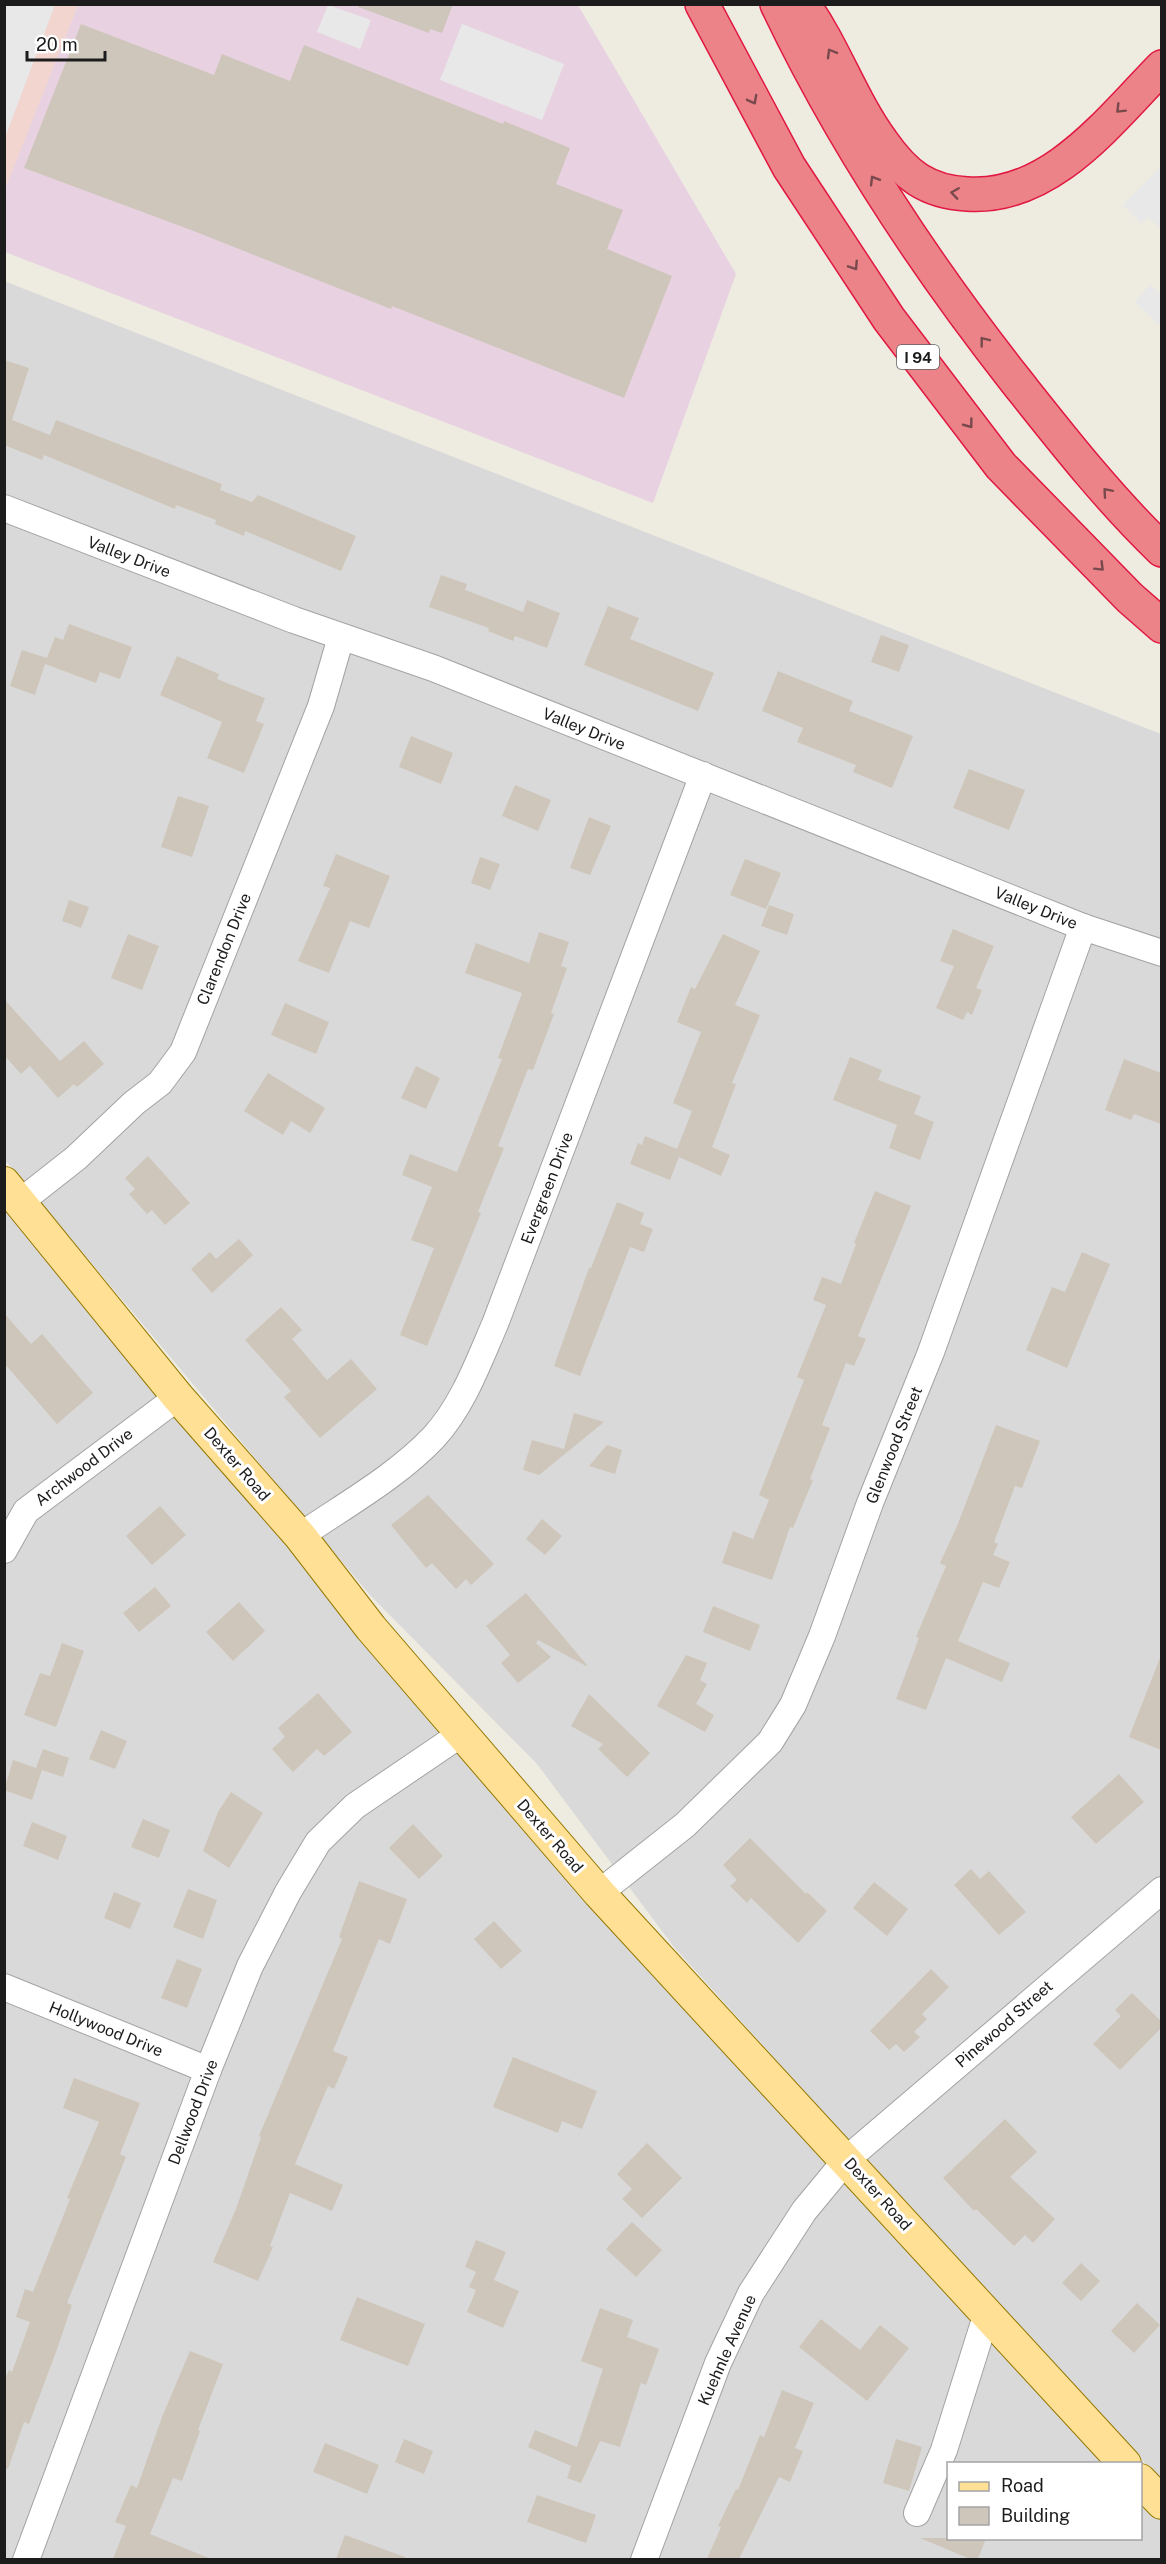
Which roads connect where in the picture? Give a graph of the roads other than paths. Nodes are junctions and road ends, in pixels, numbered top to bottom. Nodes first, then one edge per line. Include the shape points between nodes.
1 (702, 4) edge
2 (708, 4) edge
3 (777, 4) edge
4 (803, 4) edge
5 (726, 48) junction
6 (1161, 67) edge
7 (4, 508) edge
8 (1161, 550) edge
9 (1161, 626) edge
10 (341, 637) junction
11 (703, 775) junction
12 (1083, 927) junction
13 (1161, 953) edge
14 (12, 1193) edge
15 (178, 1396) junction
16 (300, 1536) junction
17 (4, 1550) edge
18 (461, 1734) junction
19 (1161, 1890) edge
20 (599, 1893) junction
21 (4, 1987) edge
22 (208, 2070) junction
23 (847, 2159) junction
24 (987, 2313) junction
25 (1124, 2462) edge
26 (917, 2513) dead end
27 (26, 2559) edge
28 (644, 2559) edge

1 - 5 highway
2 - 5 highway, I 94
8 -> 3 highway via 1063,442 960,309 889,204 802,58
6 -> 4 highway via 1080,150 1036,180 986,196 952,193 931,188 905,171 881,142
5 -> 9 highway, I 94 via 789,167 889,319 1001,466
7 - 10 street, Valley Drive
10 - 11 street, Valley Drive via 433,668
10 - 14 street, Clarendon Drive via 321,706 183,1052 159,1083 76,1158
11 - 12 street, Valley Drive
11 - 16 street, Evergreen Drive via 466,1392 435,1436 399,1468
12 - 13 street, Valley Drive
12 - 20 street, Glenwood Street via 931,1352 793,1705 770,1742 693,1818
14 - 15 main road, Dexter Road
15 - 16 main road, Dexter Road
15 - 17 street, Archwood Drive via 26,1511
16 - 18 main road, Dexter Road
18 - 20 main road, Dexter Road
18 - 22 street, Dellwood Drive via 355,1806 318,1842 250,1966
19 - 23 street, Pinewood Street
20 - 23 main road, Dexter Road
21 - 22 street, Hollywood Drive
22 - 27 street, Dellwood Drive
23 - 24 main road, Dexter Road
23 - 28 street, Kuehnle Avenue via 804,2211 751,2293 718,2363
24 - 25 main road, Dexter Road
24 - 26 street via 947,2439

